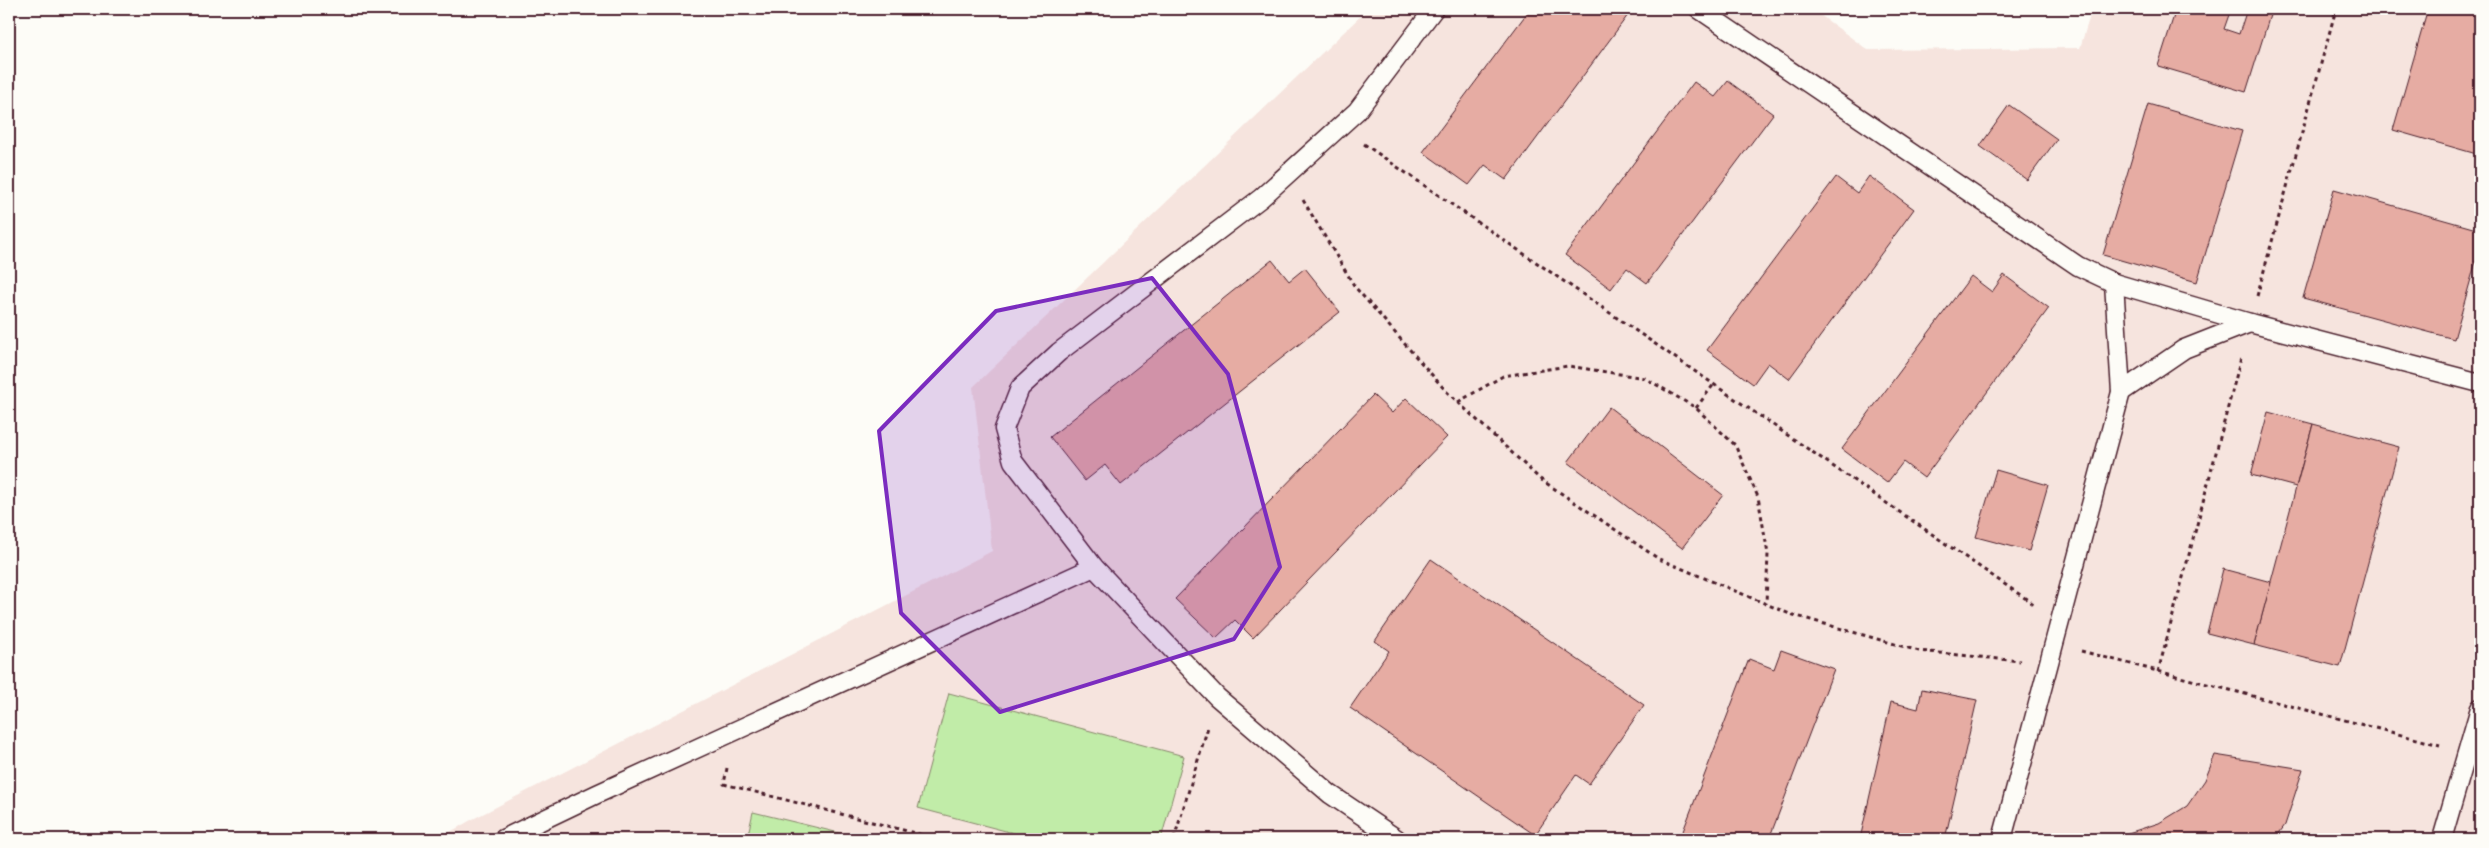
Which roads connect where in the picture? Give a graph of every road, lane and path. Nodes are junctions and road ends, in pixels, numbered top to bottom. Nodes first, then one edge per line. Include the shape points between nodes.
1 (1434, 9) edge
2 (1699, 9) edge
3 (1339, 127) junction
4 (1288, 174) junction
5 (2114, 283) junction
6 (2250, 323) junction
7 (2480, 383) edge
8 (1714, 384) junction
9 (2121, 392) junction
10 (1458, 402) junction
11 (1696, 408) junction
12 (1094, 567) junction
13 (1766, 604) junction
14 (2060, 622) junction
15 (2054, 644) junction
16 (2048, 663) junction
17 (1217, 697) junction
18 (2480, 708) edge
19 (731, 733) junction
20 (2468, 752) junction
21 (503, 839) edge
22 (938, 839) edge
23 (1174, 839) edge
24 (1397, 839) edge
25 (2002, 839) edge
26 (2442, 839) edge

1 - 3 lane via 1357,111
2 - 5 lane via 2078,266
3 - 4 lane
3 - 8 path
4 - 10 path via 1355,287
4 - 12 lane via 1059,352 1020,388 1004,428 1013,461
5 - 6 lane
5 - 9 lane
6 - 7 lane
6 - 9 lane via 2184,349
8 - 11 path
8 - 14 path
9 - 14 lane
10 - 11 path via 1503,376 1568,366 1645,378
10 - 13 path via 1540,479 1659,559
11 - 13 path via 1735,445 1758,498 1768,554
12 - 17 lane
12 - 19 lane
13 - 16 path via 1918,651
14 - 15 lane
15 - 16 lane
15 - 20 path
16 - 25 lane
17 - 23 path
17 - 24 lane via 1330,794
18 - 20 lane
19 - 21 lane
19 - 22 path via 724,784
20 - 26 lane

